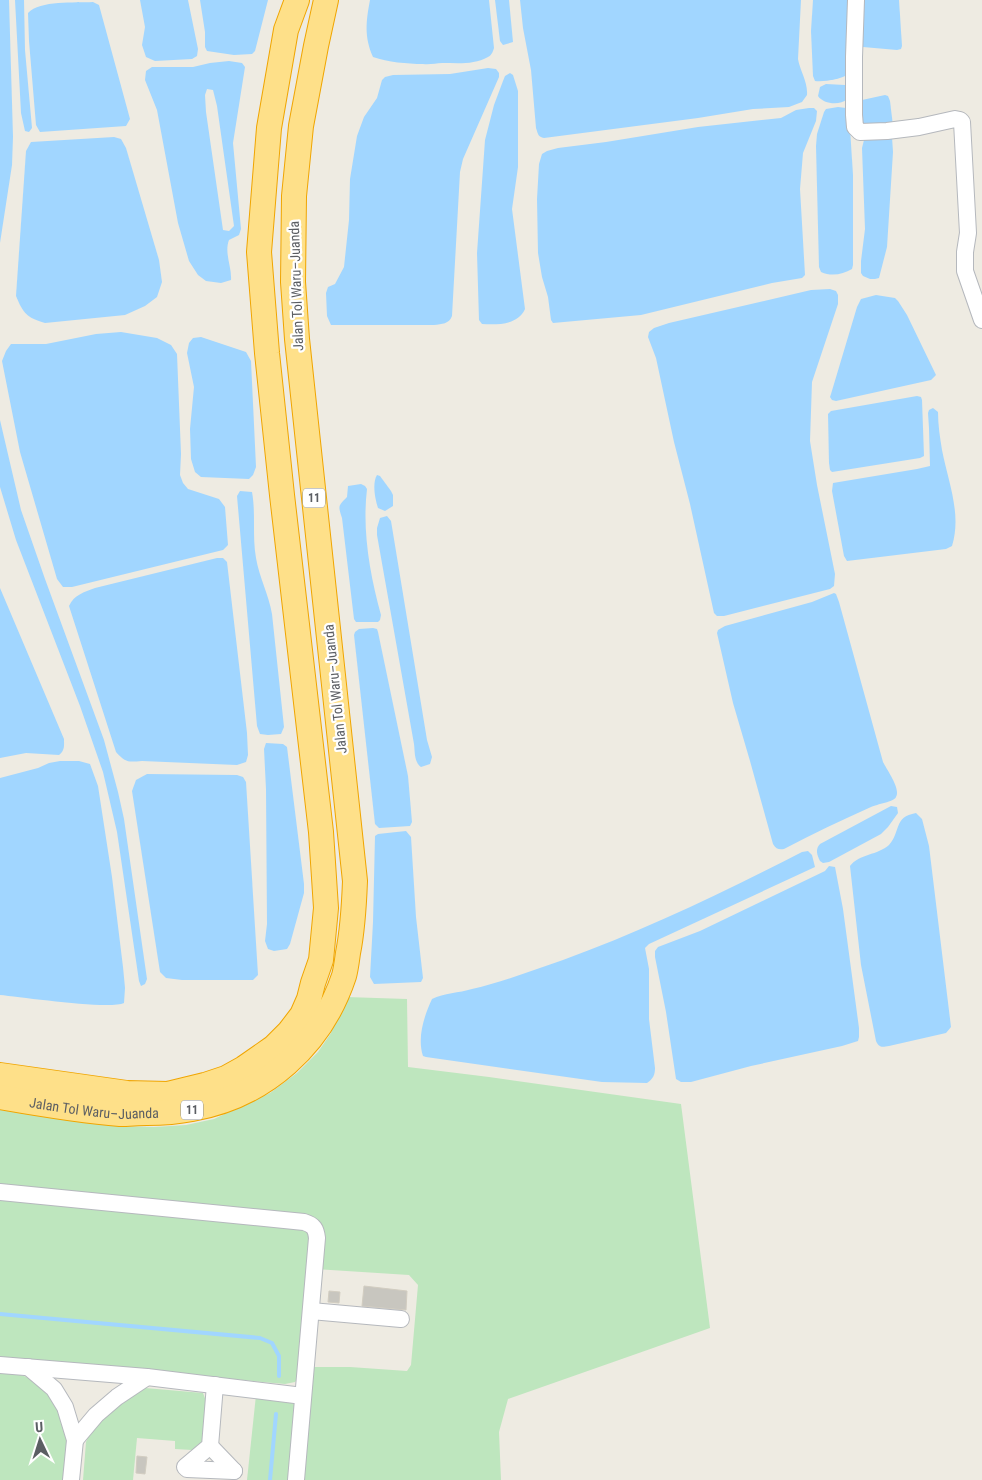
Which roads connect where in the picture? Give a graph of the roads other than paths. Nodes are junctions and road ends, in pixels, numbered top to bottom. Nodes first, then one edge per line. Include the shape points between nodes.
1 (297, 0) edge
2 (326, 0) edge
3 (856, 0) edge
4 (982, 320) edge
5 (0, 1075) edge
6 (0, 1097) edge
7 (0, 1192) edge
8 (311, 1311) junction
9 (401, 1320) dead end
10 (0, 1365) edge
11 (28, 1368) junction
12 (148, 1377) junction
13 (215, 1385) junction
14 (304, 1396) junction
15 (75, 1440) junction
16 (210, 1446) dead end
17 (71, 1480) edge
18 (296, 1480) edge

1 - 5 highway, Jalan Tol Waru–Juanda / 11 via 286,30 269,128 259,252 282,495 322,842 326,908 321,960 302,1015 289,1032 244,1068 205,1086 168,1094 127,1093
2 - 6 highway, Jalan Tol Waru–Juanda / 11 via 300,126 294,196 293,282 355,882 352,930 344,975 326,1017 298,1055 262,1083 214,1104 192,1110 121,1114
3 - 4 lane via 856,130 887,131 955,119 962,122 968,233 965,271
7 - 8 lane via 309,1223 315,1228 317,1238
8 - 9 lane
8 - 14 lane
10 - 11 lane
11 - 12 lane
11 - 15 lane via 54,1388 65,1407
12 - 13 lane
12 - 15 lane via 96,1415
13 - 14 lane
13 - 16 lane
14 - 18 lane
15 - 17 lane

